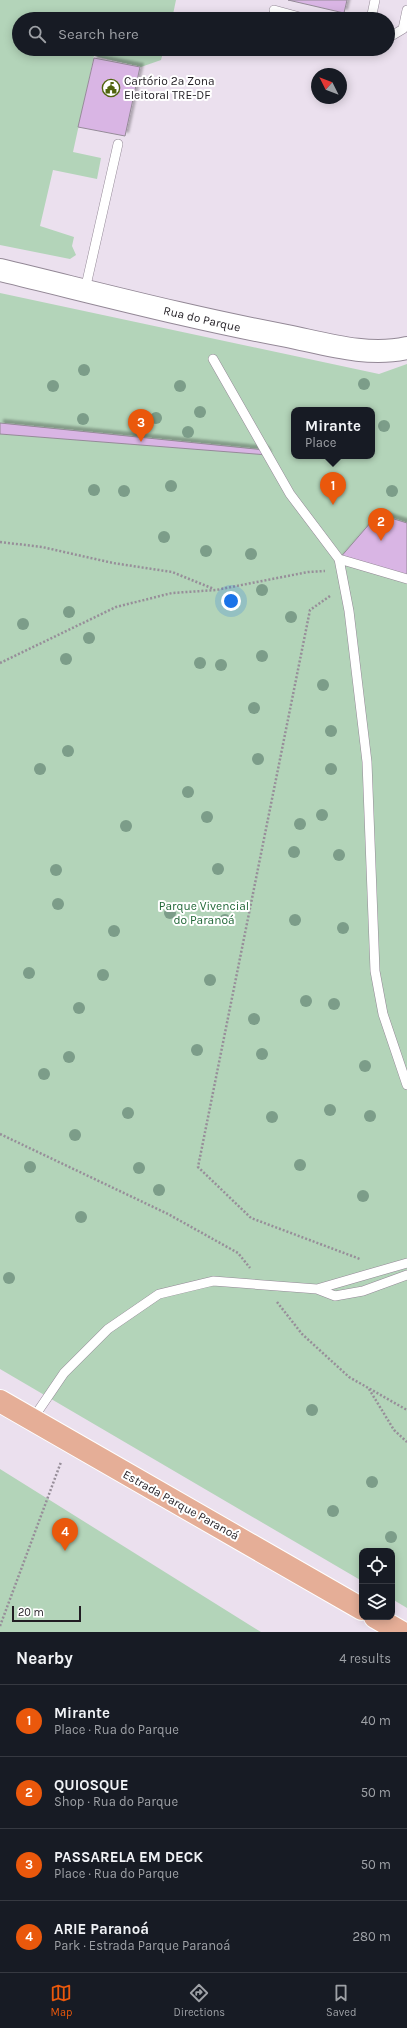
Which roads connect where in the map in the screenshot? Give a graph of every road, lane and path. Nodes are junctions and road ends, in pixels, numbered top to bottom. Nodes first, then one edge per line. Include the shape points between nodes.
1 (375, 0) edge
2 (274, 10) dead end
3 (407, 10) edge
4 (281, 12) edge
5 (372, 12) edge
6 (395, 34) edge
7 (118, 144) dead end
8 (0, 270) edge
9 (86, 290) junction
10 (407, 348) edge
11 (212, 359) dead end
12 (0, 542) edge
13 (338, 559) junction
14 (341, 571) junction
15 (407, 579) edge
16 (344, 586) junction
17 (216, 590) junction
18 (0, 663) edge
19 (407, 1085) edge
20 (0, 1134) edge
21 (407, 1263) edge
22 (389, 1270) junction
23 (407, 1275) edge
24 (264, 1285) junction
25 (317, 1290) junction
26 (369, 1388) junction
27 (0, 1401) edge
28 (407, 1410) edge
29 (32, 1421) junction
30 (69, 1442) junction
31 (407, 1442) edge
32 (359, 1607) edge
33 (380, 1620) edge
34 (0, 1626) edge
35 (401, 1632) edge

1 - 5 lane
2 - 4 lane
3 - 6 lane via 403,29
7 - 9 lane
8 - 9 street, Rua do Parque
9 - 10 street, Rua do Parque via 205,320 358,350
11 - 13 lane via 290,494
12 - 17 path via 42,547 113,563 172,572
13 - 14 lane
13 - 15 lane
14 - 16 lane
14 - 17 path via 308,572
16 - 19 lane via 367,762 375,971 383,1014
16 - 22 path via 310,610 198,1167 251,1218
17 - 18 path via 172,593 116,608
20 - 24 path via 168,1214 238,1254
21 - 22 lane
22 - 25 lane
23 - 25 lane via 363,1291 335,1296
24 - 25 lane
24 - 26 path via 302,1334 349,1377
24 - 29 lane via 213,1281 159,1294 108,1329 64,1374
26 - 28 path
26 - 31 path via 394,1430
27 - 29 main road, Estrada Parque Paranoá
29 - 30 main road, Estrada Parque Paranoá
30 - 32 main road, Estrada Parque Paranoá
30 - 34 path
33 - 35 main road

